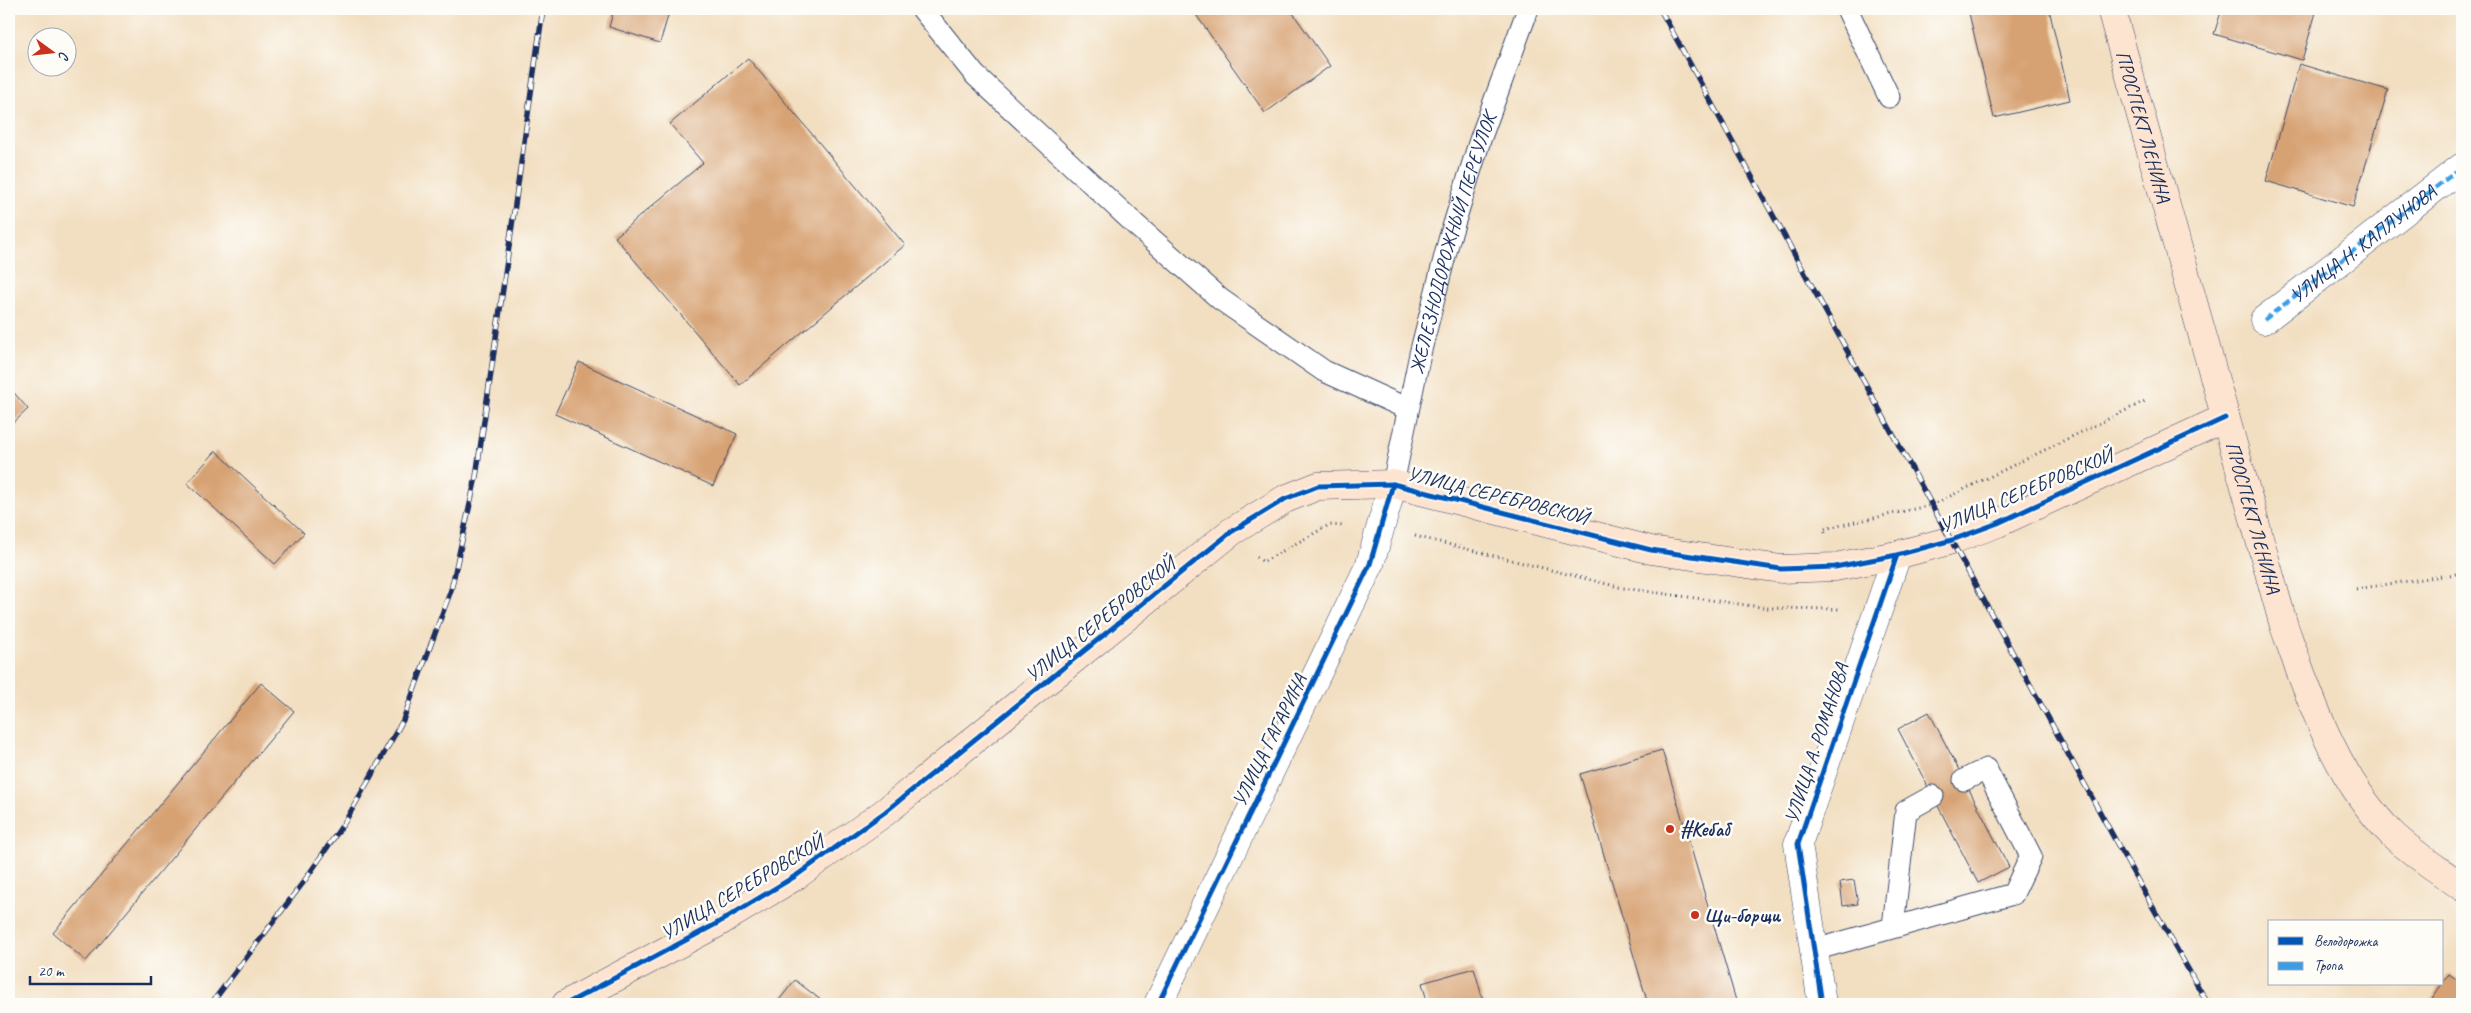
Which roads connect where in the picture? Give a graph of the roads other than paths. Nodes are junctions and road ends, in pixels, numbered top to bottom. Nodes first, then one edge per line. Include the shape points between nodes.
1 (922, 9) edge
2 (1528, 9) edge
3 (1847, 9) edge
4 (2111, 9) edge
5 (1889, 97) dead end
6 (2462, 167) edge
7 (2264, 320) dead end
8 (1408, 409) junction
9 (2225, 418) junction
10 (1393, 484) junction
11 (1896, 555) junction
12 (1964, 780) dead end
13 (1933, 796) dead end
14 (2462, 887) edge
15 (1892, 927) junction
16 (1814, 950) junction
17 (566, 1004) edge
18 (1158, 1004) edge
19 (1822, 1004) edge

1 - 8 lane via 975,75 1220,299 1324,371
2 - 8 lane, ЖЕЛЕЗНОДОРОЖНЫЙ ПЕРЕУЛОК via 1480,140 1449,240
3 - 5 lane
4 - 9 street, ПРОСПЕКТ ЛЕНИНА
6 - 7 street, УЛИЦА Н. КАПЛУНОВА
8 - 10 lane, ЖЕЛЕЗНОДОРОЖНЫЙ ПЕРЕУЛОК
9 - 11 street, УЛИЦА СЕРЕБРОВСКОЙ via 1998,523
9 - 14 street, ПРОСПЕКТ ЛЕНИНА via 2284,626 2312,704 2342,765 2368,806 2393,834
10 - 11 street, УЛИЦА СЕРЕБРОВСКОЙ via 1651,550 1781,569 1835,567
10 - 17 street, УЛИЦА СЕРЕБРОВСКОЙ via 1318,486 1284,498 1232,532 885,812 797,876 716,924
10 - 18 street, УЛИЦА ГАГАРИНА via 1370,564
11 - 16 street, УЛИЦА А. РОМАНОВА via 1798,844
12 - 15 lane via 1986,769 2031,856 2013,894
13 - 15 lane via 1906,810
15 - 16 lane
16 - 19 street, УЛИЦА А. РОМАНОВА

